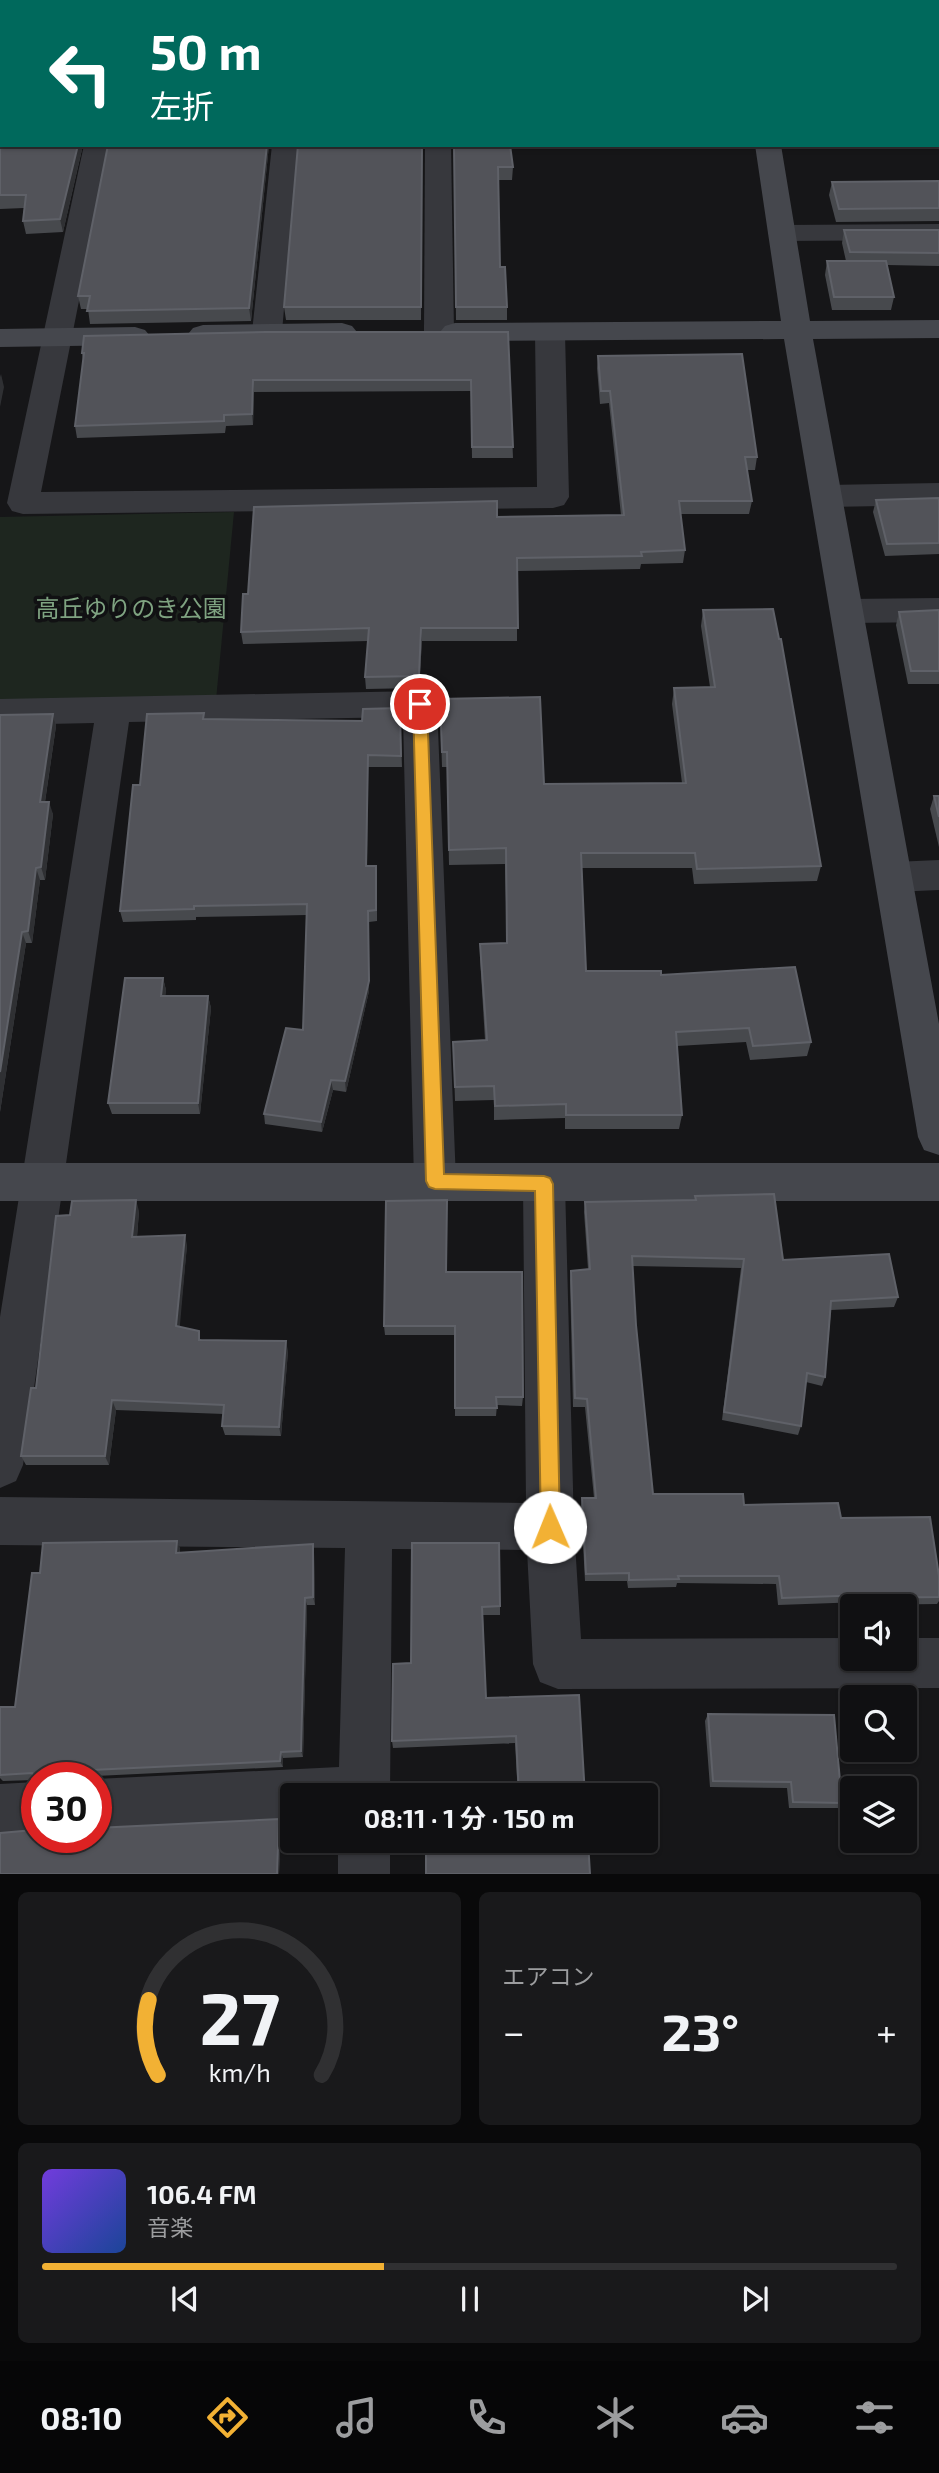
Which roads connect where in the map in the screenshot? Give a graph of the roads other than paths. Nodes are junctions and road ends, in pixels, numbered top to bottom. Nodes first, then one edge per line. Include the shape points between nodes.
1 (97, 147) edge
2 (285, 147) edge
3 (438, 147) edge
4 (768, 147) edge
5 (939, 232) edge
6 (782, 233) junction
7 (939, 329) edge
8 (797, 331) junction
9 (267, 332) junction
10 (373, 332) edge
11 (550, 333) junction
12 (0, 338) edge
13 (57, 338) junction
14 (939, 494) edge
15 (827, 496) junction
16 (939, 610) edge
17 (848, 611) junction
18 (113, 711) junction
19 (0, 712) edge
20 (939, 875) edge
21 (894, 877) junction
22 (939, 1137) edge
23 (43, 1181) junction
24 (435, 1181) junction
25 (0, 1182) edge
26 (939, 1182) edge
27 (544, 1184) junction
28 (0, 1465) edge
29 (0, 1521) edge
30 (369, 1525) junction
31 (550, 1527) junction
32 (939, 1663) edge
33 (364, 1783) edge
34 (280, 1797) edge
35 (112, 1804) edge
36 (21, 1809) edge
37 (0, 1810) edge
38 (364, 1853) edge
39 (364, 1874) edge

1 - 13 street
2 - 9 street
3 - 11 street via 426,332
4 - 6 street
5 - 6 street
6 - 8 street
7 - 8 street
8 - 11 street
8 - 15 street
9 - 10 street
9 - 13 street
11 - 13 street via 553,497 23,503
12 - 13 street
14 - 15 street
15 - 17 street
16 - 17 street
17 - 21 street
18 - 19 street
18 - 23 street
18 - 24 street via 420,704
20 - 21 street
21 - 22 street
23 - 24 street
23 - 25 street
23 - 28 street
24 - 27 street
26 - 27 street
27 - 31 street
29 - 30 street
30 - 31 street
30 - 33 street
31 - 32 street via 558,1664
34 - 35 street
36 - 37 street
38 - 39 street

